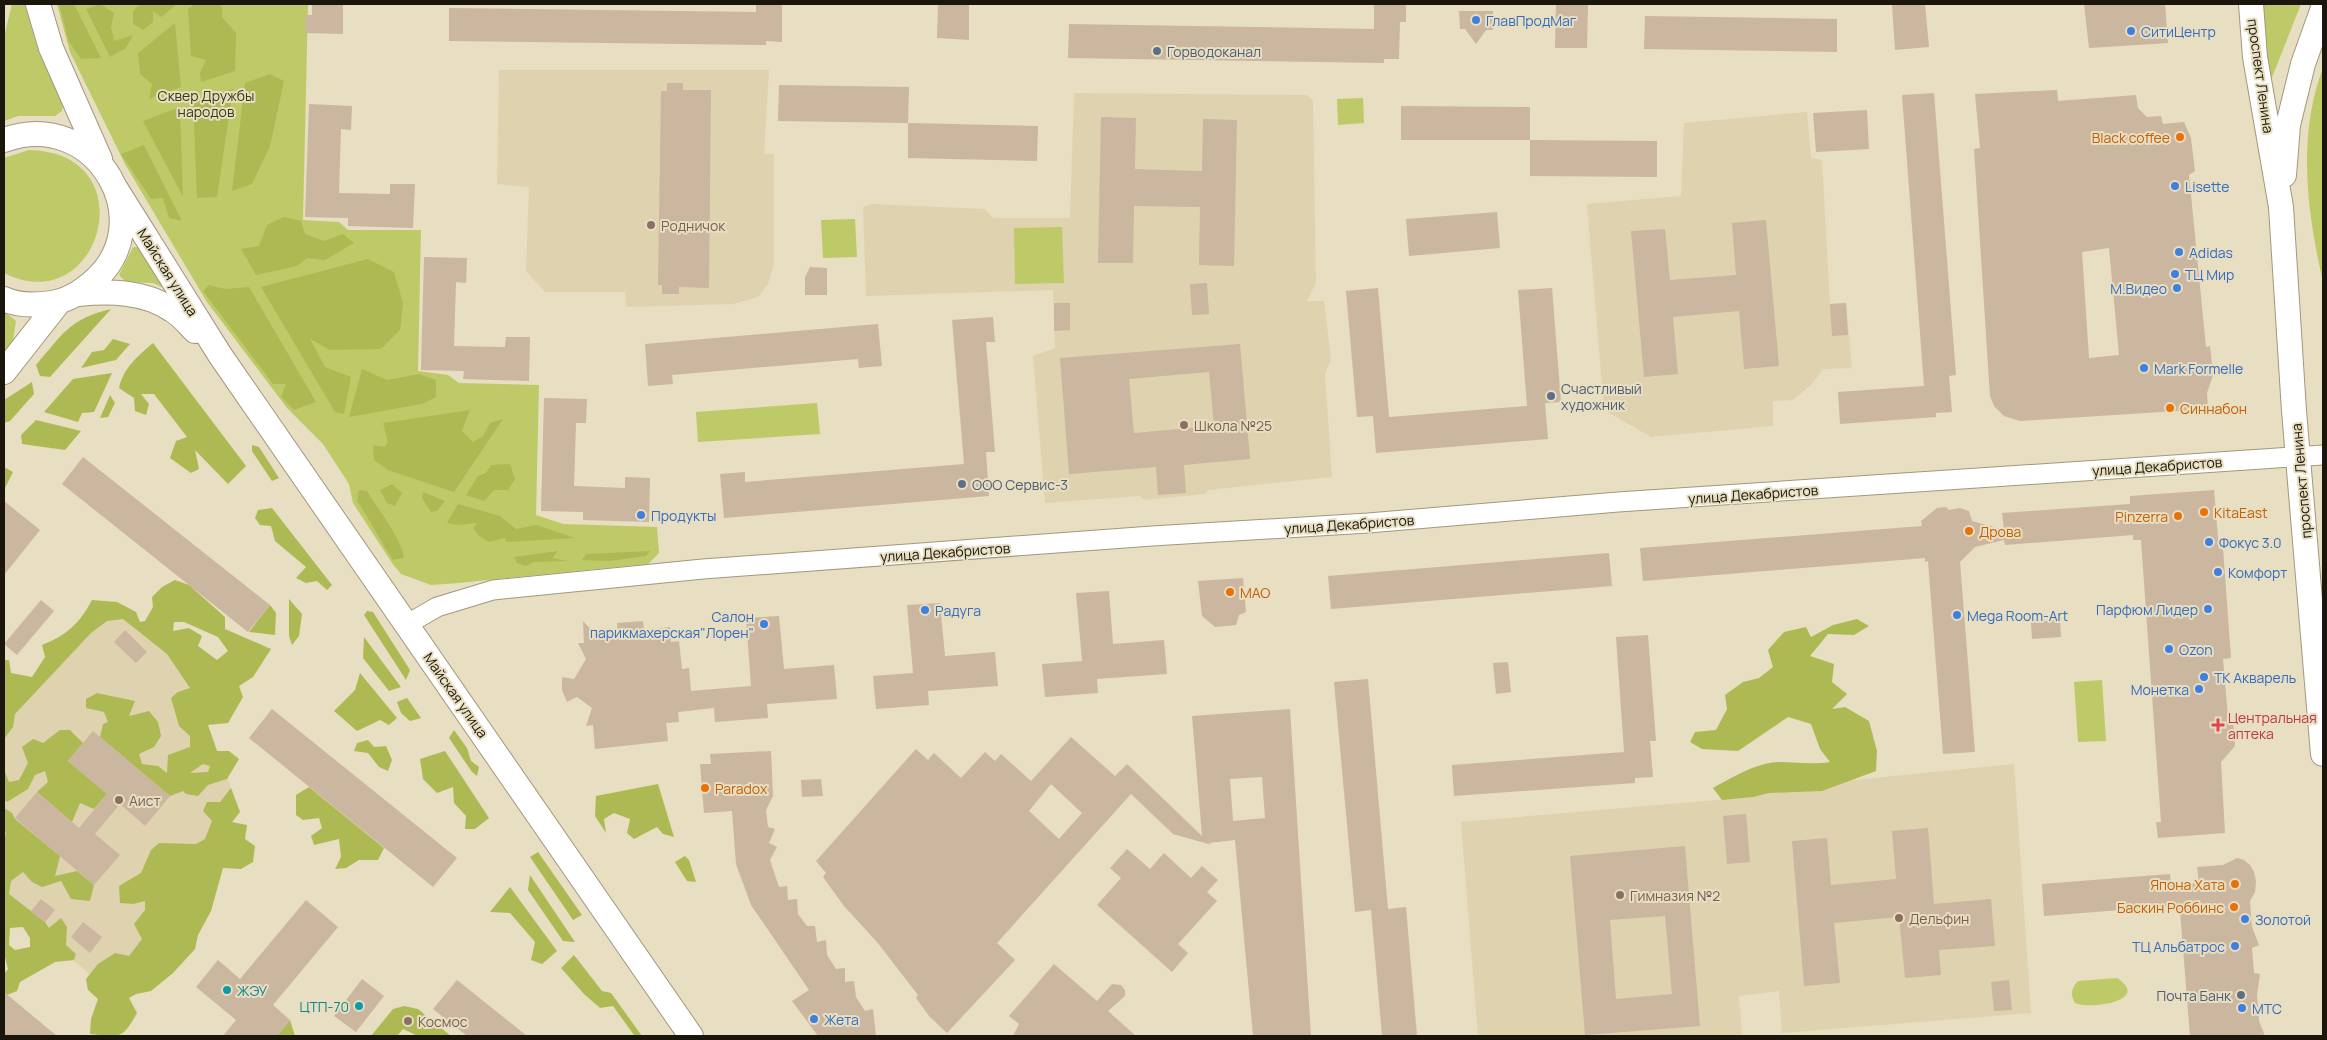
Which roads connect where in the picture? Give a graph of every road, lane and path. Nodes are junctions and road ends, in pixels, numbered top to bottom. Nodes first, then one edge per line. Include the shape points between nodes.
1 (38, 4) edge
2 (2252, 4) edge
3 (2323, 8) edge
4 (4, 140) edge
5 (103, 166) junction
6 (116, 189) junction
7 (2280, 207) junction
8 (4, 298) edge
9 (69, 298) junction
10 (220, 355) junction
11 (4, 372) edge
12 (2323, 455) edge
13 (2299, 457) junction
14 (406, 625) junction
15 (2323, 754) edge
16 (691, 1036) edge

1 - 5 main road via 51,48
2 - 7 main road, проспект Ленина via 2255,57
3 - 7 main road, проспект Ленина via 2303,64 2288,125
4 - 5 main road via 42,133 65,138 86,149
5 - 6 main road, Майская улица
6 - 9 main road via 121,212 120,237 112,259 97,279
6 - 10 main road, Майская улица
7 - 13 main road, проспект Ленина
8 - 9 main road, Майская улица via 33,305
9 - 10 main road, Майская улица via 106,291 148,299 172,309
9 - 11 main road
10 - 14 main road, Майская улица
12 - 13 street, улица Декабристов
13 - 14 street, улица Декабристов via 1618,502 1368,523 683,571 493,590 437,608
13 - 15 main road, проспект Ленина
14 - 16 main road, Майская улица

